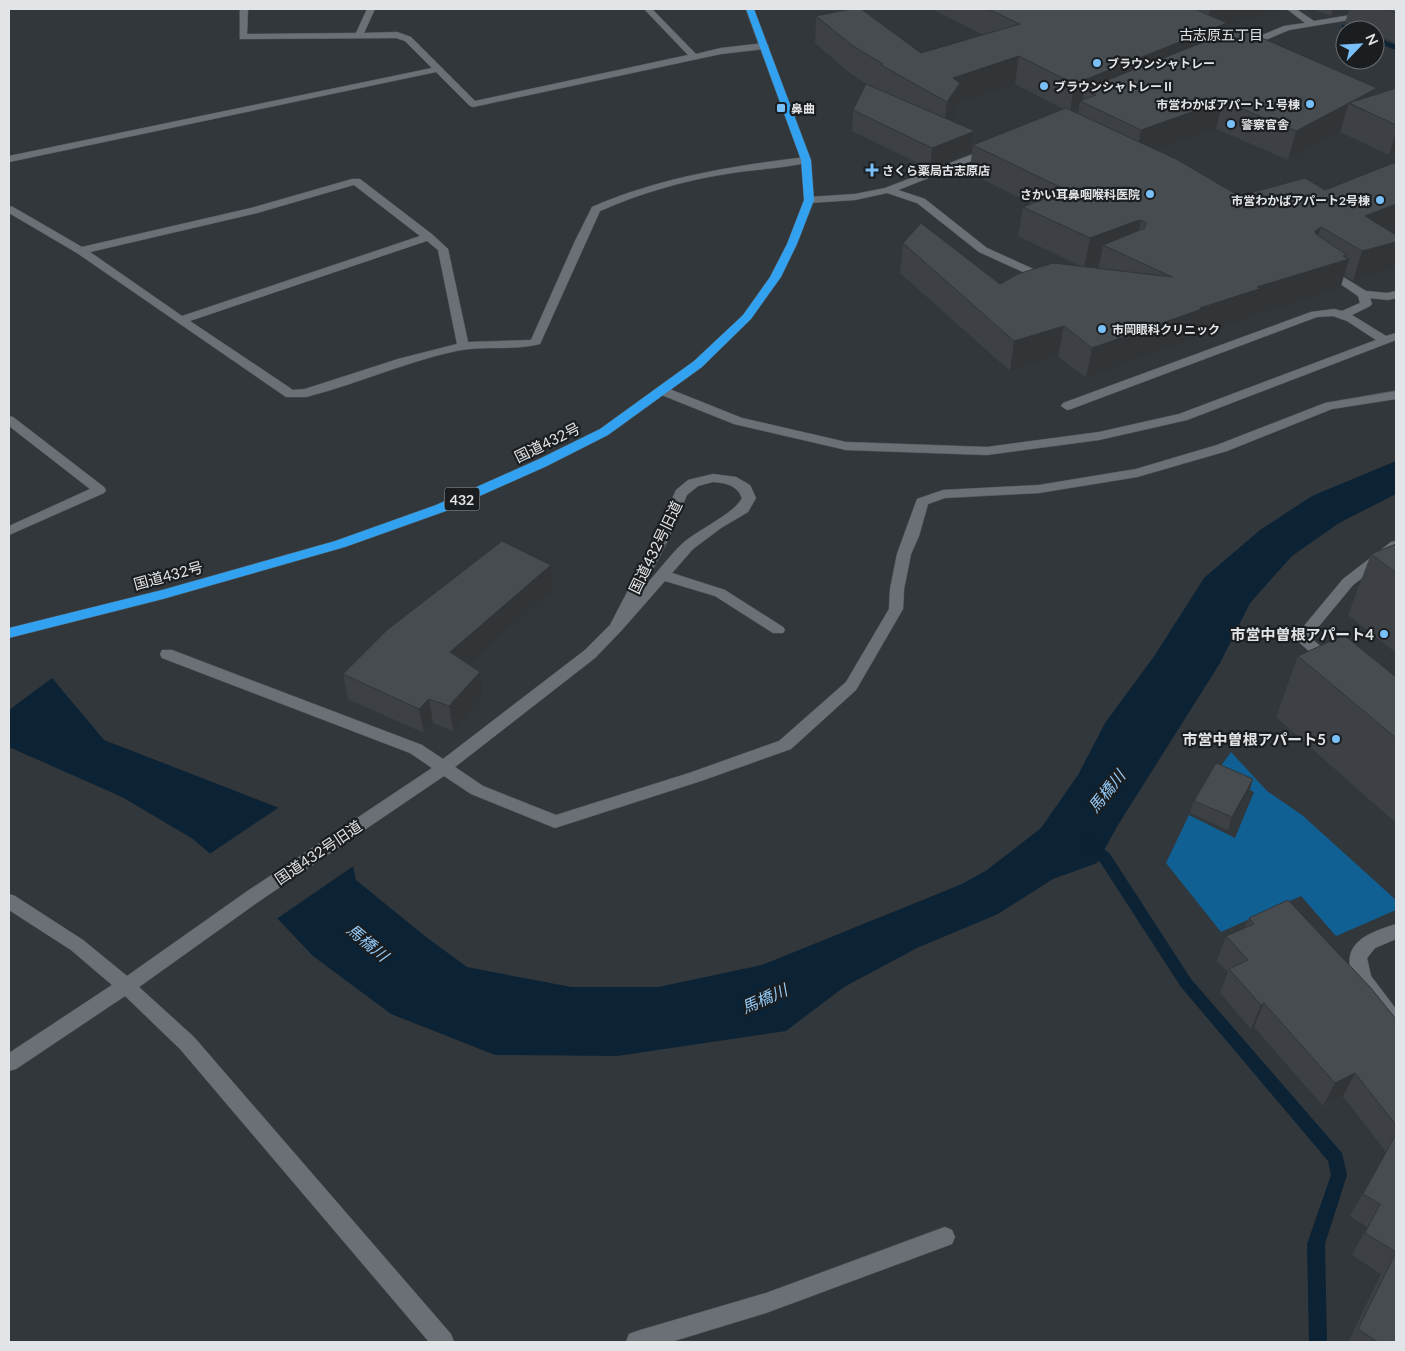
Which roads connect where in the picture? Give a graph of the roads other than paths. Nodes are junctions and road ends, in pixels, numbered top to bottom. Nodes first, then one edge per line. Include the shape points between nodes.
1 (244, 9) edge
2 (371, 9) edge
3 (648, 9) edge
4 (750, 9) edge
5 (1291, 9) edge
6 (1394, 10) edge
7 (1310, 22) junction
8 (358, 35) junction
9 (765, 46) junction
10 (1233, 50) edge
11 (693, 56) junction
12 (438, 70) junction
13 (997, 147) edge
14 (9, 159) edge
15 (806, 160) junction
16 (888, 190) junction
17 (808, 200) junction
18 (9, 208) edge
19 (429, 237) junction
20 (81, 251) junction
21 (1321, 266) edge
22 (1058, 284) edge
23 (1363, 294) junction
24 (1396, 294) edge
25 (1342, 316) junction
26 (181, 320) junction
27 (1393, 337) edge
28 (463, 346) junction
29 (663, 390) junction
30 (1396, 395) edge
31 (1067, 406) dead end
32 (9, 420) edge
33 (9, 531) edge
34 (1393, 552) edge
35 (662, 575) junction
36 (616, 628) junction
37 (778, 630) dead end
38 (9, 632) edge
39 (168, 654) dead end
40 (1338, 667) edge
41 (443, 768) junction
42 (9, 901) edge
43 (1396, 931) edge
44 (126, 986) junction
45 (1396, 1022) edge
46 (9, 1063) edge
47 (945, 1237) dead end
48 (443, 1342) edge
49 (637, 1342) edge

1 - 8 street via 243,37
2 - 8 street
3 - 11 street
4 - 9 highway, 国道432号 / 432
5 - 7 street
6 - 7 street
7 - 10 street
8 - 12 street via 408,38
9 - 11 street
9 - 15 highway, 国道432号 / 432
11 - 12 street via 472,104
12 - 14 street
13 - 16 street
15 - 17 highway, 国道432号 / 432
15 - 28 street via 680,180 596,209 536,342 522,346
16 - 17 street via 855,197
16 - 22 street via 921,201 983,250
17 - 29 highway, 国道432号 / 432 via 792,244 775,277 747,317 698,364
18 - 20 street
19 - 20 street via 356,181 253,211
19 - 26 street
19 - 28 street via 443,249
20 - 26 street
21 - 23 street
23 - 24 street via 1388,297
23 - 25 street via 1366,304
25 - 27 street
25 - 31 street via 1334,312 1315,314
26 - 28 street via 290,394 306,393
27 - 29 street via 1183,417 1099,436 987,451 846,446 738,421
29 - 38 highway, 国道432号 / 432 via 604,432 441,508 340,544 163,594
30 - 41 street via 1329,406 1222,448 1137,473 1038,489 943,494 922,502 904,554 896,609 851,686 785,745 555,822 477,790
32 - 33 street via 99,490
34 - 40 street via 1348,582 1301,638
35 - 36 street, 国道432号旧道
35 - 36 street, 国道432号旧道 via 688,546 743,509 749,498 745,488 730,480 713,478 692,483 681,494
35 - 37 street via 720,593
36 - 41 street, 国道432号旧道 via 590,654
39 - 41 street via 416,749
41 - 44 street, 国道432号旧道
42 - 44 street via 77,945
43 - 45 street via 1370,942 1361,950 1358,962 1361,978
44 - 46 street, 国道432号旧道
44 - 48 street via 187,1043
47 - 49 street via 766,1303

